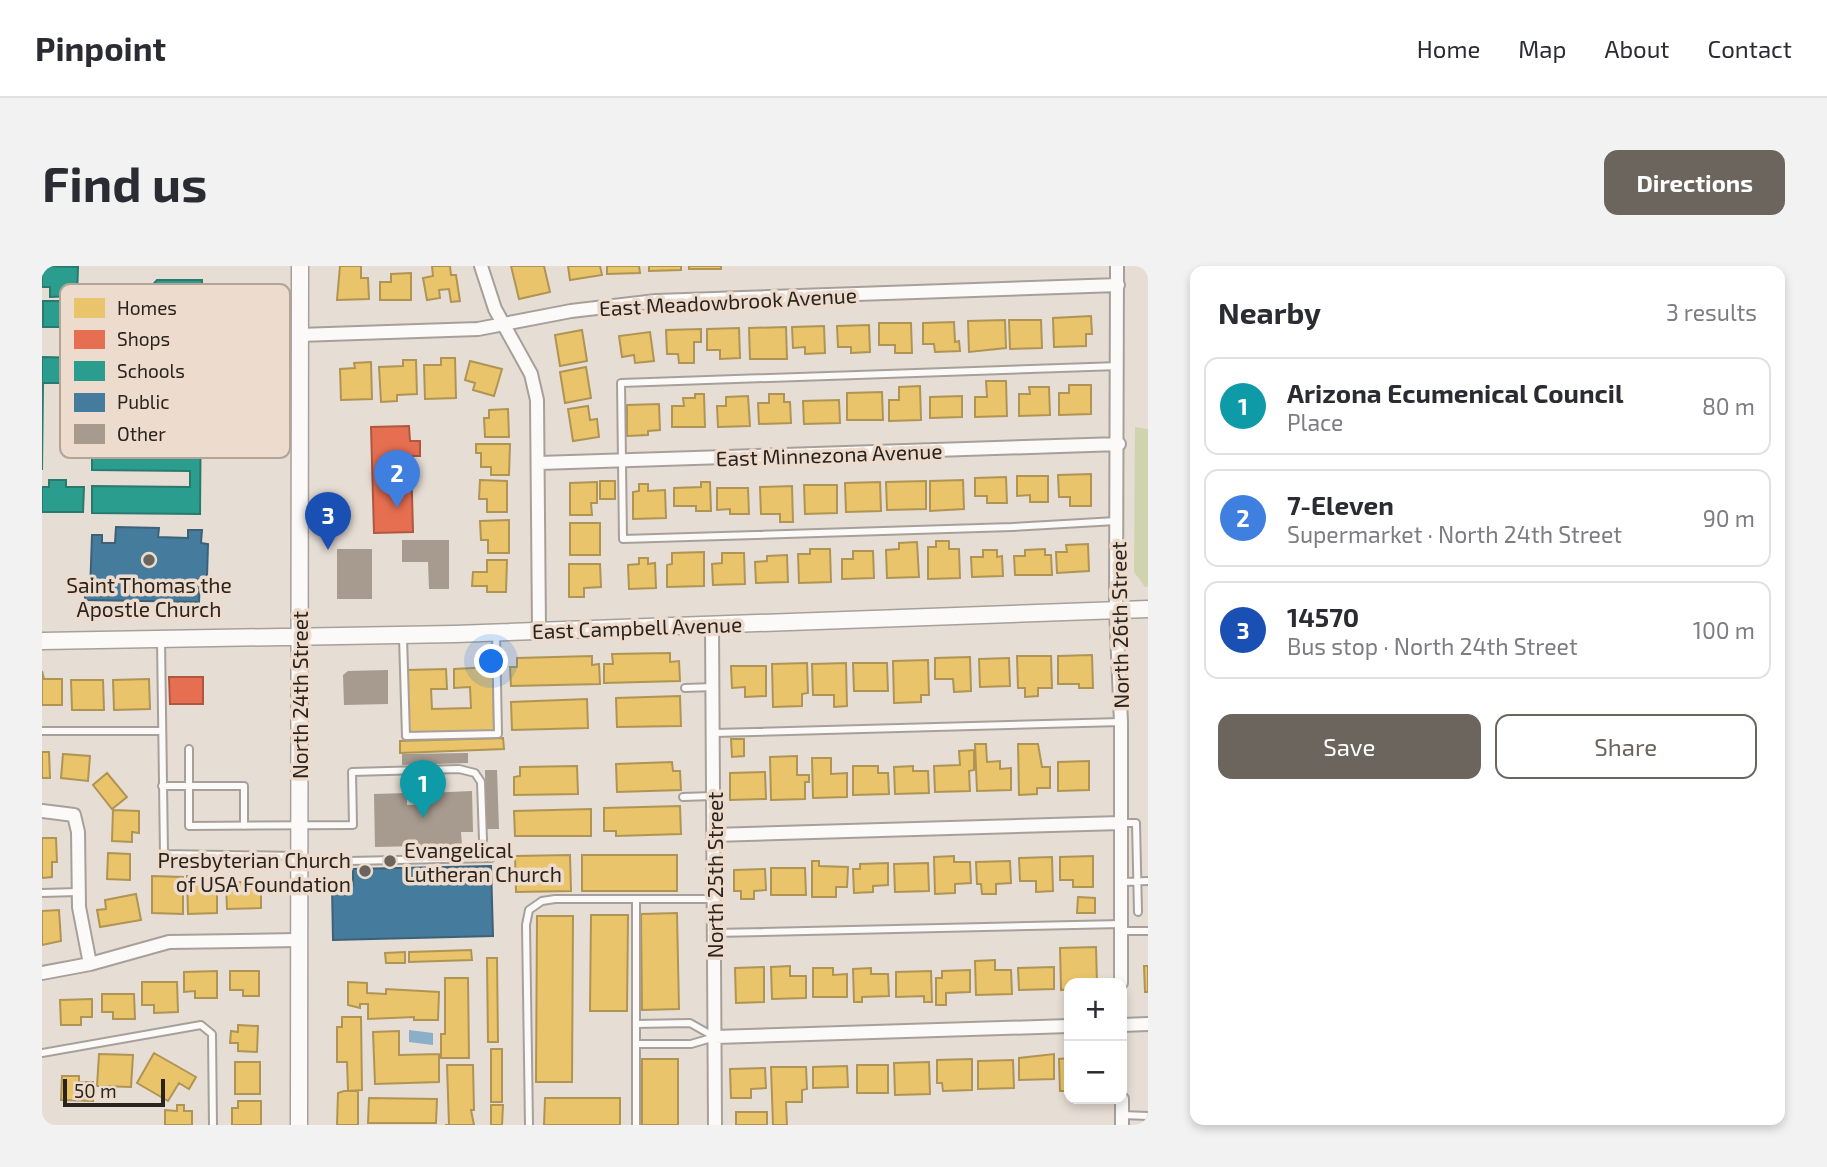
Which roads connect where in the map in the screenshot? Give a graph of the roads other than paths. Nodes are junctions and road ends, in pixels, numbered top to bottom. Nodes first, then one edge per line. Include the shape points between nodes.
1 (300, 266) edge
2 (481, 266) edge
3 (1117, 266) edge
4 (1118, 285) junction
5 (505, 326) junction
6 (299, 335) junction
7 (1119, 366) junction
8 (1119, 444) junction
9 (621, 461) junction
10 (539, 463) junction
11 (1118, 521) junction
12 (1148, 609) edge
13 (1116, 610) junction
14 (712, 625) junction
15 (539, 630) junction
16 (496, 632) junction
17 (403, 635) junction
18 (299, 637) junction
19 (161, 640) junction
20 (42, 641) edge
21 (713, 687) junction
22 (685, 688) dead end
23 (1121, 722) junction
24 (42, 731) edge
25 (162, 731) junction
26 (714, 733) junction
27 (189, 749) dead end
28 (162, 786) junction
29 (189, 786) junction
30 (713, 796) junction
31 (683, 797) dead end
32 (42, 811) edge
33 (1121, 823) junction
34 (244, 826) junction
35 (299, 826) junction
36 (713, 835) junction
37 (483, 840) dead end
38 (491, 858) dead end
39 (299, 859) junction
40 (1138, 881) junction
41 (1148, 881) edge
42 (1121, 882) junction
43 (77, 892) junction
44 (42, 893) edge
45 (636, 899) junction
46 (713, 899) junction
47 (1138, 912) dead end
48 (1121, 927) junction
49 (1148, 931) edge
50 (714, 933) junction
51 (299, 940) junction
52 (90, 964) junction
53 (42, 973) edge
54 (1121, 978) edge
55 (636, 1024) junction
56 (1148, 1024) edge
57 (1127, 1025) edge
58 (1064, 1026) edge
59 (715, 1037) junction
60 (636, 1044) junction
61 (42, 1054) edge
62 (1148, 1116) edge
63 (1122, 1120) edge
64 (213, 1125) edge
65 (299, 1125) edge
66 (529, 1125) edge
67 (636, 1125) edge
68 (715, 1125) edge

1 - 6 street, North 24th Street
2 - 5 street
3 - 4 street, North 26th Street
4 - 5 street, East Meadowbrook Avenue via 656,301 571,311
4 - 7 street, North 26th Street
5 - 6 street, East Meadowbrook Avenue
5 - 10 street via 531,374 538,410
6 - 18 street, North 24th Street
7 - 8 street, North 26th Street
7 - 9 lane via 621,383
8 - 9 street, East Minnezona Avenue
8 - 11 street, North 26th Street
9 - 10 street, East Minnezona Avenue
9 - 11 lane via 623,539
10 - 15 street
11 - 13 street, North 26th Street
12 - 13 street, East Campbell Avenue
13 - 14 street, East Campbell Avenue
13 - 23 street, North 26th Street
14 - 15 street, East Campbell Avenue
14 - 21 street, North 25th Street
15 - 16 street, East Campbell Avenue
16 - 17 street, East Campbell Avenue
16 - 17 lane via 499,734 406,736
17 - 18 street, East Campbell Avenue
18 - 19 street, East Campbell Avenue
18 - 35 street, North 24th Street
19 - 20 street, East Campbell Avenue
19 - 25 lane
21 - 22 lane
21 - 26 street, North 25th Street
23 - 26 lane
23 - 33 street, North 26th Street
24 - 25 lane
25 - 28 lane
26 - 30 street, North 25th Street
27 - 29 lane
28 - 29 lane
28 - 39 lane via 164,854
29 - 34 lane via 189,826
29 - 34 lane via 244,786
30 - 31 lane
30 - 36 street, North 25th Street
32 - 43 street via 74,815
33 - 36 street
33 - 40 lane via 1136,823
33 - 42 street, North 26th Street
34 - 35 lane
35 - 37 lane via 353,825 352,772 459,769 475,773 481,782
35 - 39 street, North 24th Street
36 - 46 street, North 25th Street
38 - 39 lane
39 - 51 street, North 24th Street
40 - 41 lane
40 - 42 lane
40 - 47 lane
42 - 48 street, North 26th Street
43 - 44 lane
43 - 52 street
45 - 46 lane
45 - 55 lane
45 - 66 lane via 555,899 529,910
46 - 50 street, North 25th Street
48 - 49 lane
48 - 50 lane
48 - 54 street, North 26th Street
50 - 59 street, North 25th Street
51 - 52 street via 169,942
51 - 65 street, North 24th Street
52 - 53 street
55 - 59 lane via 690,1023
55 - 60 lane
56 - 57 street
58 - 59 street
59 - 60 lane via 691,1044
59 - 68 street, North 25th Street
60 - 67 lane
61 - 64 lane via 201,1025 212,1034
62 - 63 lane

